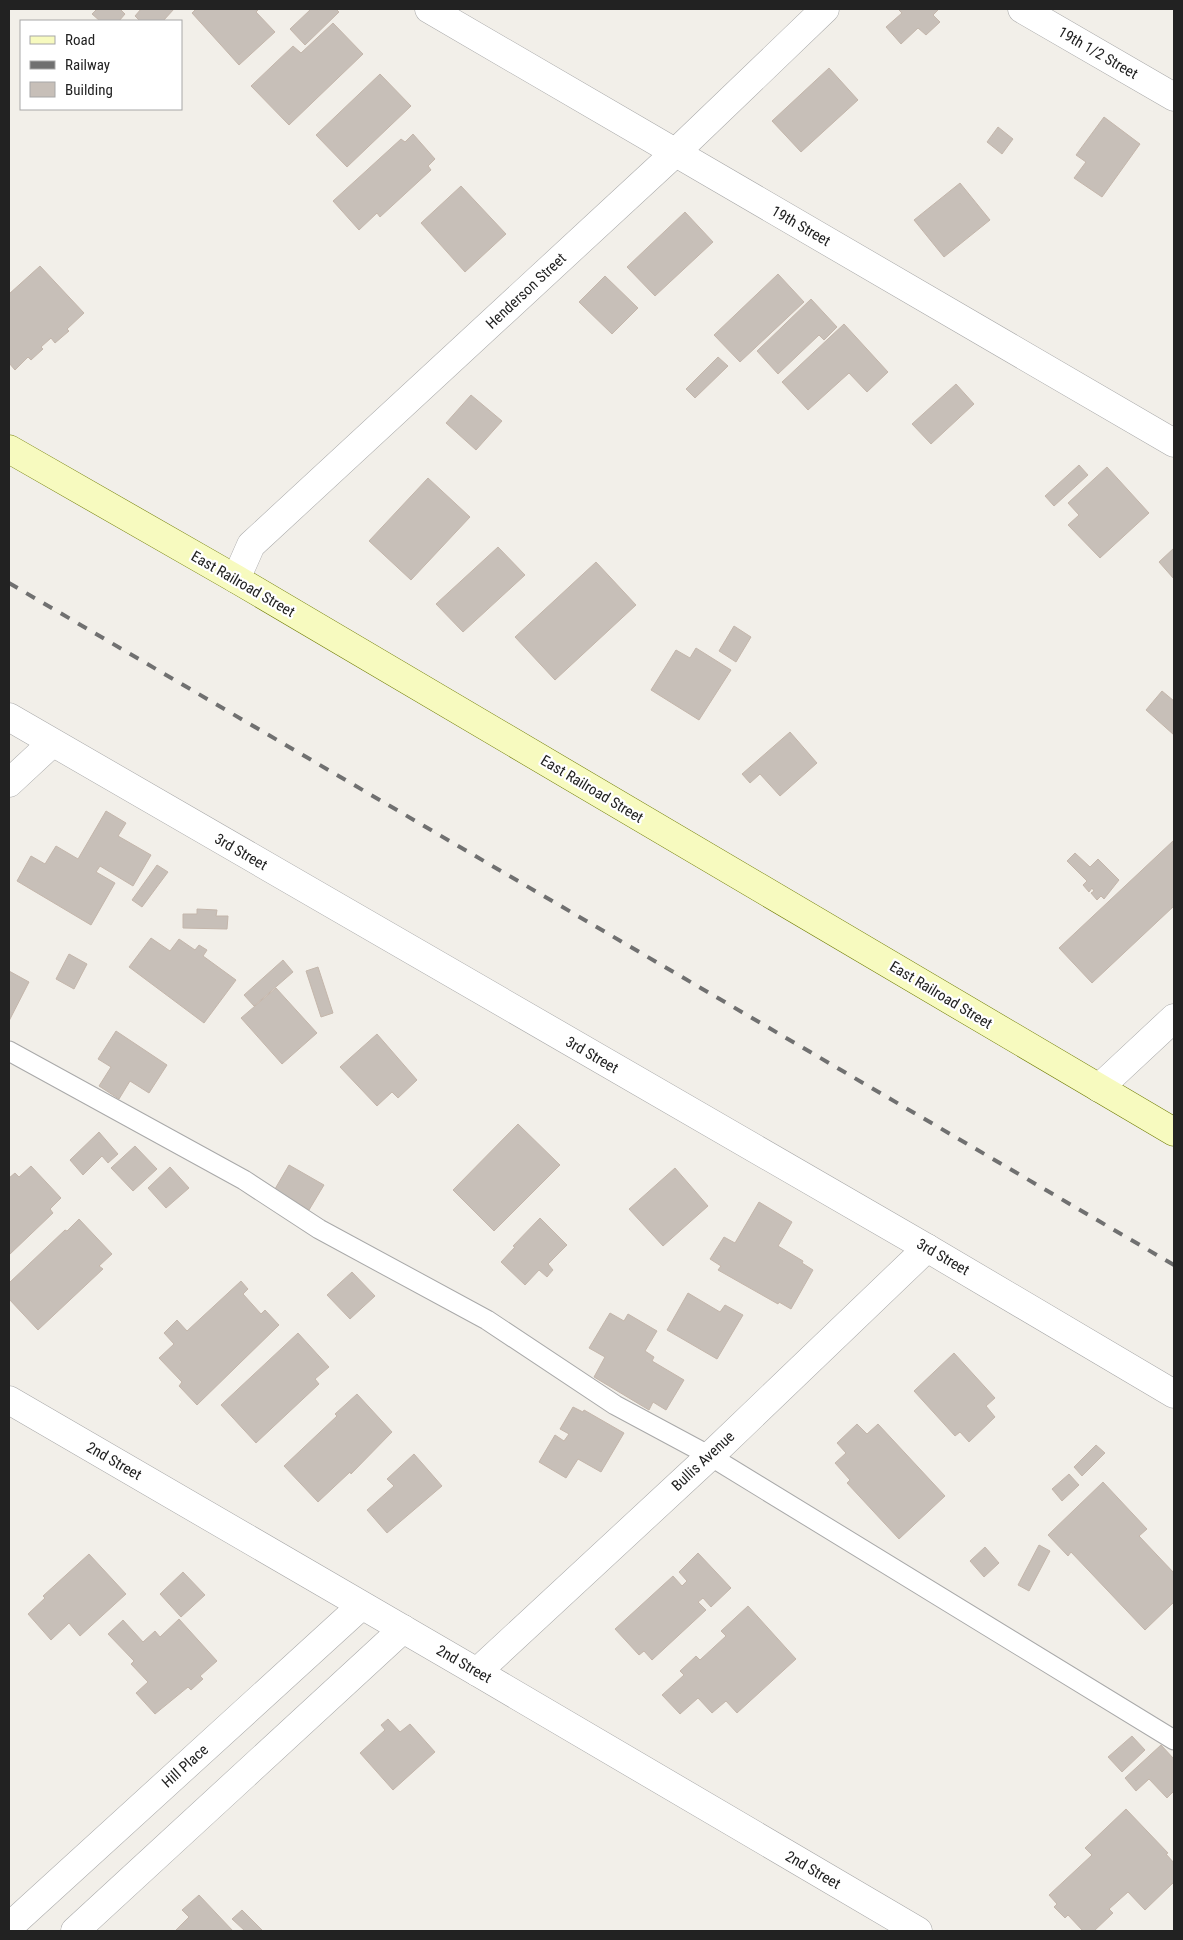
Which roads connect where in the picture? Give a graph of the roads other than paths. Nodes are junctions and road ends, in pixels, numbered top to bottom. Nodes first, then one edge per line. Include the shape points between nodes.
1 (429, 9) edge
2 (825, 9) edge
3 (1022, 9) edge
4 (1174, 97) edge
5 (675, 153) junction
6 (1174, 443) edge
7 (9, 449) edge
8 (236, 579) junction
9 (9, 717) edge
10 (52, 743) junction
11 (9, 784) edge
12 (1174, 1018) edge
13 (9, 1051) edge
14 (1099, 1088) junction
15 (1174, 1132) edge
16 (927, 1248) junction
17 (1174, 1394) edge
18 (9, 1400) edge
19 (710, 1456) junction
20 (361, 1606) junction
21 (403, 1629) junction
22 (478, 1672) junction
23 (1174, 1740) edge
24 (9, 1927) edge
25 (75, 1931) edge
26 (918, 1931) edge

1 - 5 street, 19th Street
2 - 5 street, Henderson Street
3 - 4 street, 19th 1/2 Street
5 - 6 street, 19th Street
5 - 8 street, Henderson Street via 251,545
7 - 8 street, East Railroad Street
8 - 14 street, East Railroad Street
9 - 10 street, 3rd Street
10 - 11 street
10 - 16 street, 3rd Street
12 - 14 street
13 - 19 lane via 244,1180 319,1229 487,1320 615,1404
14 - 15 street, East Railroad Street
16 - 17 street, 3rd Street
16 - 19 street, Bullis Avenue
18 - 20 street, 2nd Street
19 - 22 street, Bullis Avenue
19 - 23 lane
20 - 21 street, 2nd Street
20 - 24 street, Hill Place
21 - 22 street, 2nd Street
21 - 25 street
22 - 26 street, 2nd Street

